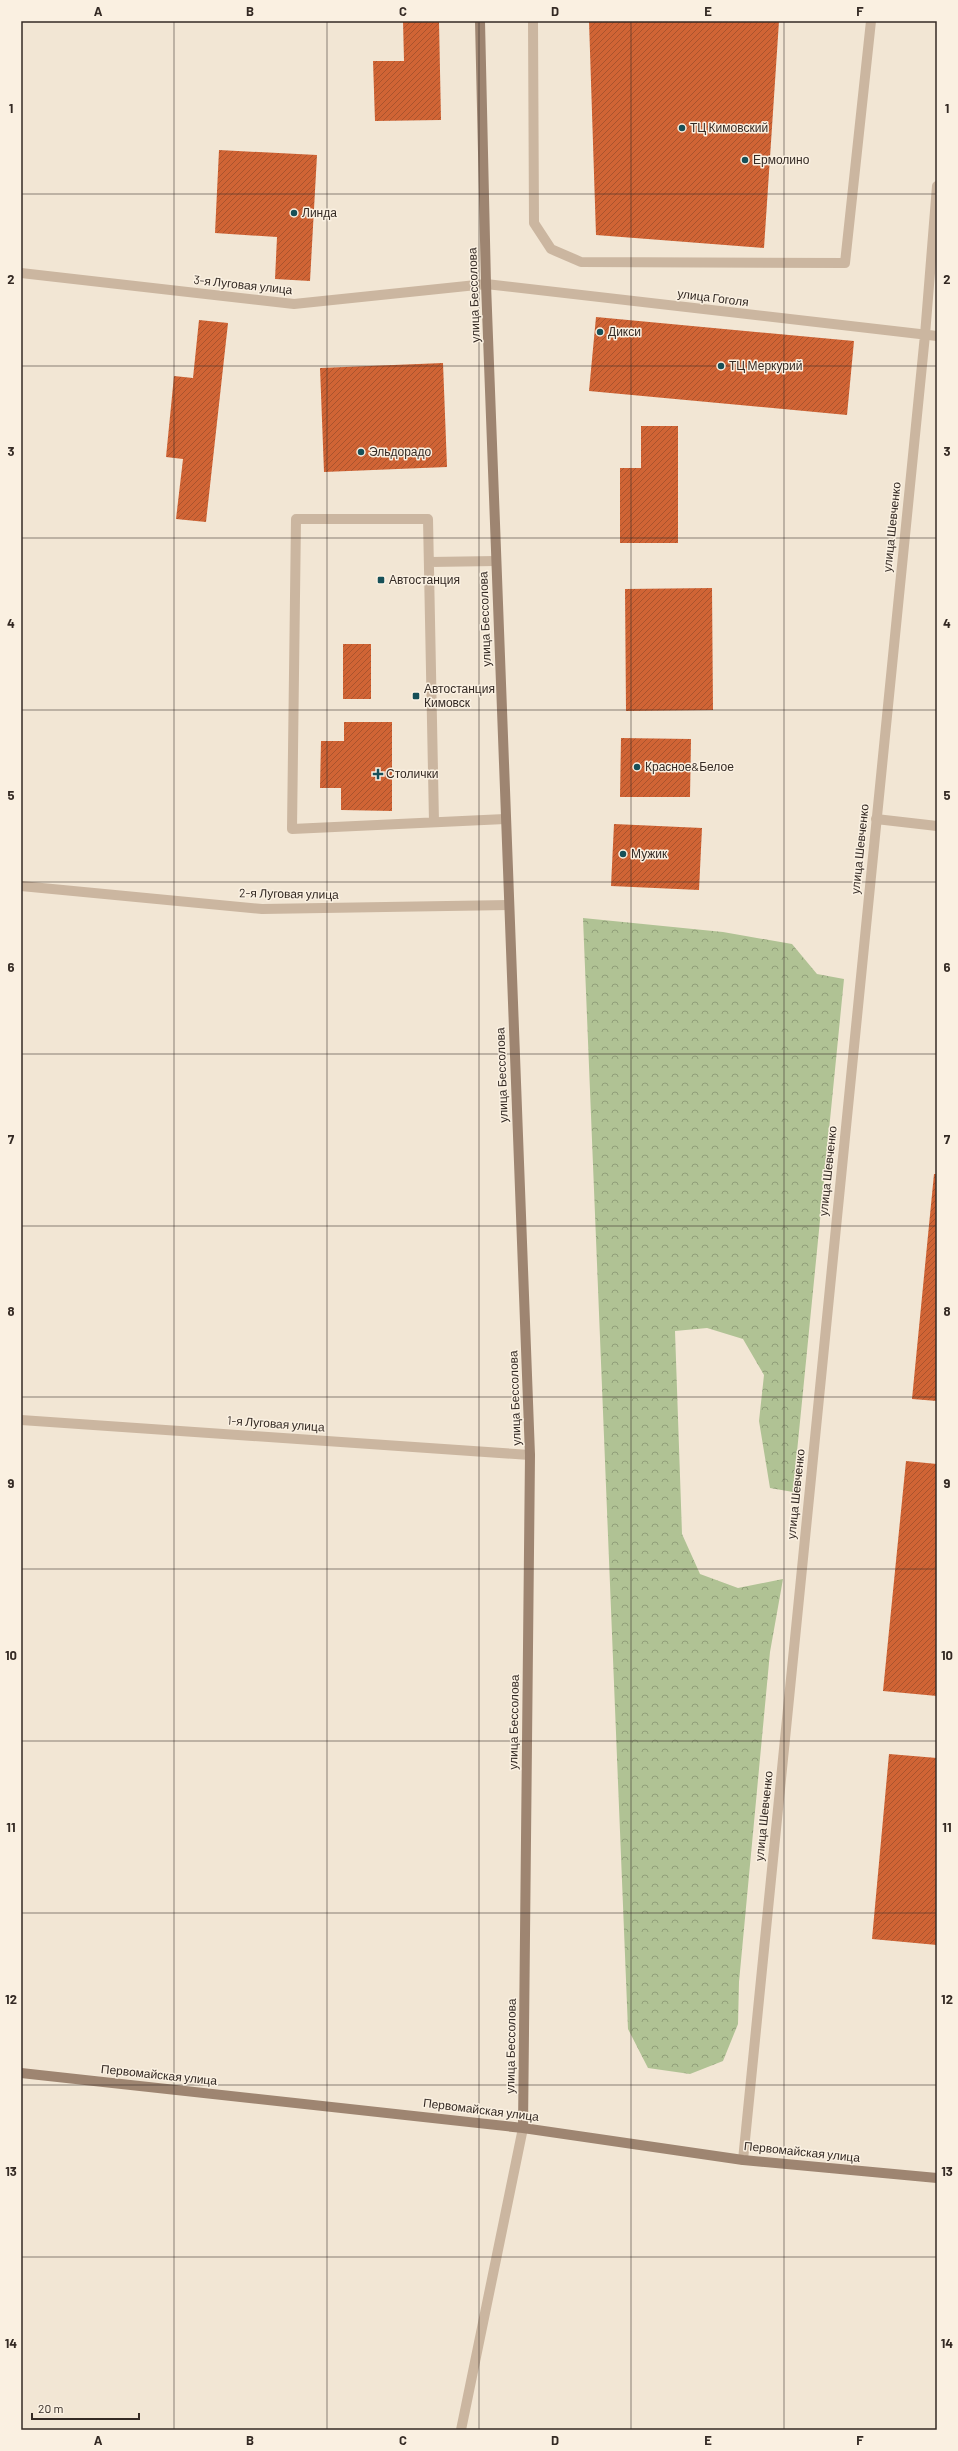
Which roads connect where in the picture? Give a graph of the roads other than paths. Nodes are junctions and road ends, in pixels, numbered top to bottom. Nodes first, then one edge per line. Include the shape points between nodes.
1 (480, 21) edge
2 (533, 21) edge
3 (871, 21) edge
4 (937, 186) edge
5 (21, 273) edge
6 (486, 284) junction
7 (924, 335) junction
8 (937, 336) edge
9 (496, 561) junction
10 (430, 562) junction
11 (876, 818) junction
12 (506, 819) junction
13 (434, 822) junction
14 (937, 826) edge
15 (21, 886) edge
16 (509, 906) junction
17 (21, 1420) edge
18 (530, 1455) junction
19 (21, 2073) edge
20 (523, 2128) junction
21 (743, 2160) junction
22 (937, 2178) edge
23 (461, 2430) edge

1 - 6 main road, улица Бессолова
2 - 3 street via 534,224 551,249 581,262 845,263
4 - 7 street, улица Шевченко
5 - 6 street, 3-я Луговая улица via 294,304
6 - 7 street, улица Гоголя
6 - 9 main road, улица Бессолова
7 - 8 street, улица Гоголя
7 - 11 street, улица Шевченко
9 - 10 street
9 - 12 main road, улица Бессолова
10 - 13 street
10 - 13 street via 428,519 296,519 292,829
11 - 14 street
11 - 21 street, улица Шевченко
12 - 13 street
12 - 16 main road, улица Бессолова
15 - 16 street, 2-я Луговая улица via 262,909
16 - 18 main road, улица Бессолова
17 - 18 street, 1-я Луговая улица
18 - 20 main road, улица Бессолова
19 - 20 main road, Первомайская улица
20 - 21 main road, Первомайская улица
20 - 23 street
21 - 22 main road, Первомайская улица

